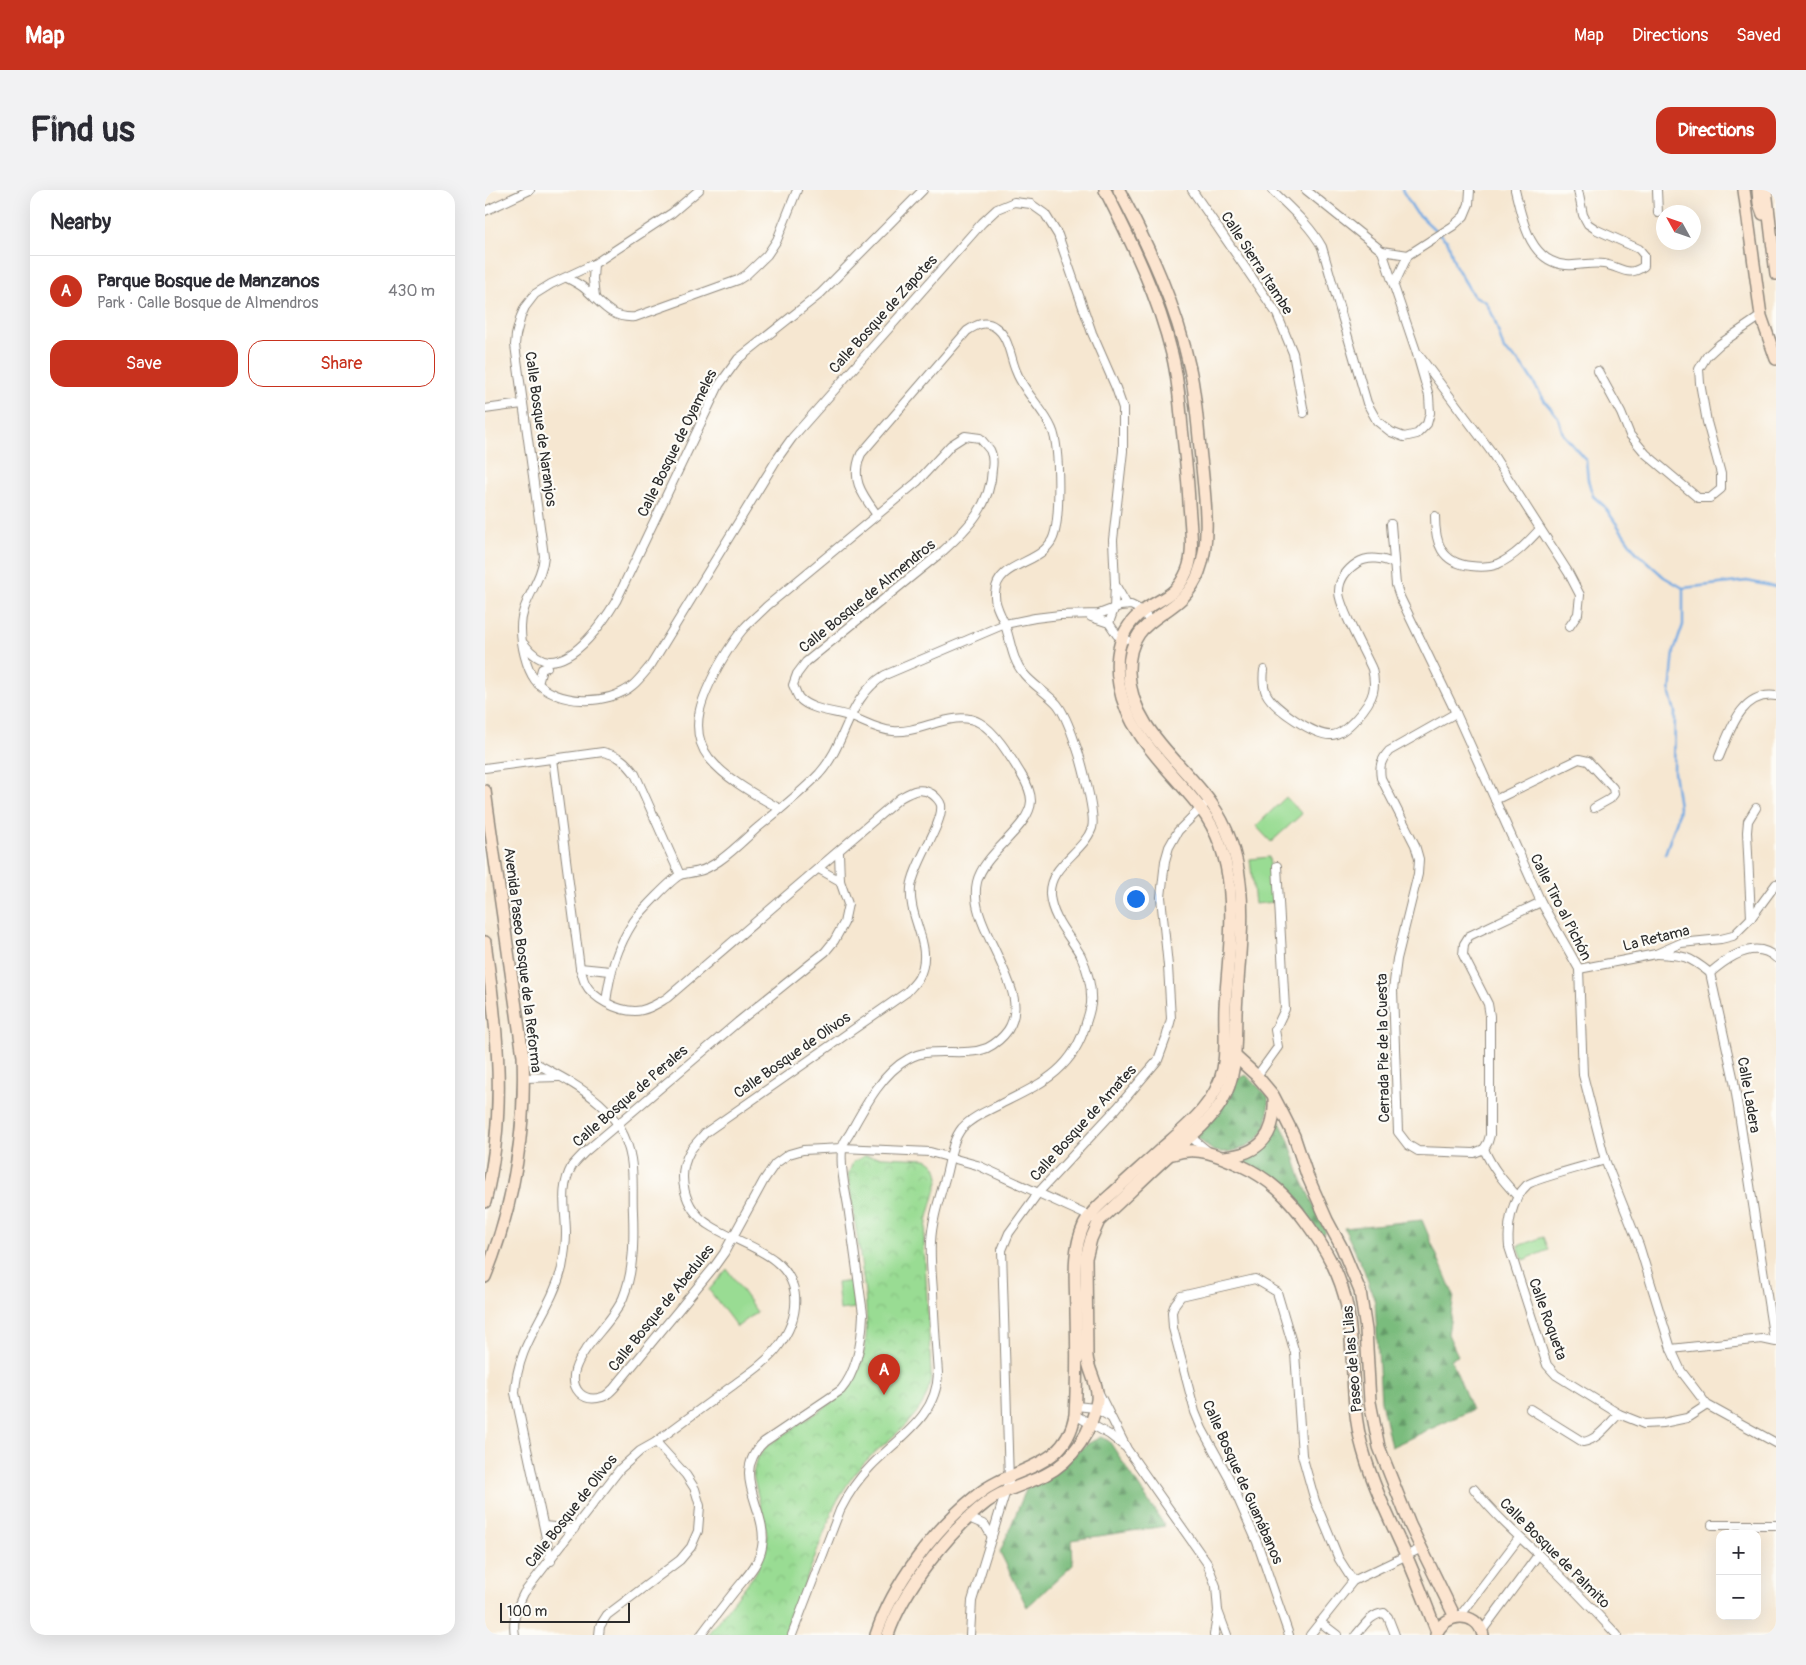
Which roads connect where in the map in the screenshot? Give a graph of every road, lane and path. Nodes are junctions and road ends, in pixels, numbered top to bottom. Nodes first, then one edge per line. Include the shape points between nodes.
1 (530, 190) edge
2 (699, 190) edge
3 (797, 190) edge
4 (923, 190) edge
5 (1105, 190) edge
6 (1119, 190) edge
7 (1192, 190) edge
8 (1272, 190) edge
9 (1306, 190) edge
10 (1470, 190) edge
11 (1515, 190) edge
12 (1578, 190) edge
13 (1657, 190) edge
14 (1744, 190) edge
15 (1758, 190) edge
16 (1766, 190) edge
17 (1658, 205) edge
18 (485, 211) edge
19 (1770, 227) junction
20 (1774, 246) edge
21 (1382, 251) junction
22 (1408, 255) junction
23 (594, 264) junction
24 (1776, 274) edge
25 (567, 278) junction
26 (1394, 285) junction
27 (595, 298) junction
28 (1761, 316) junction
29 (1416, 351) junction
30 (1776, 359) edge
31 (1598, 371) dead end
32 (522, 404) junction
33 (485, 409) edge
34 (1304, 413) dead end
35 (877, 515) junction
36 (1435, 516) dead end
37 (1391, 524) dead end
38 (1540, 529) junction
39 (1393, 564) junction
40 (1115, 584) junction
41 (1127, 605) junction
42 (1114, 609) junction
43 (1143, 611) junction
44 (1084, 614) junction
45 (1150, 622) junction
46 (1109, 623) junction
47 (1005, 624) junction
48 (1569, 627) dead end
49 (1121, 638) junction
50 (1134, 641) junction
51 (524, 644) junction
52 (547, 667) dead end
53 (1264, 670) dead end
54 (539, 684) junction
55 (1776, 696) edge
56 (1456, 713) junction
57 (851, 716) junction
58 (1719, 757) dead end
59 (553, 759) junction
60 (485, 768) edge
61 (485, 791) edge
62 (1209, 799) junction
63 (1495, 800) junction
64 (1200, 808) junction
65 (1594, 808) dead end
66 (1756, 808) dead end
67 (780, 810) junction
68 (839, 852) junction
69 (1277, 866) dead end
70 (819, 869) junction
71 (680, 875) junction
72 (840, 881) junction
73 (1776, 884) edge
74 (1541, 902) junction
75 (1751, 918) junction
76 (485, 942) edge
77 (1656, 954) junction
78 (1776, 958) edge
79 (580, 968) junction
80 (1579, 969) junction
81 (610, 971) junction
82 (1710, 973) junction
83 (487, 974) edge
84 (606, 1002) junction
85 (523, 1056) junction
86 (1235, 1056) junction
87 (1257, 1076) junction
88 (559, 1077) junction
89 (524, 1078) junction
90 (1273, 1096) junction
91 (617, 1124) junction
92 (1186, 1133) junction
93 (842, 1148) junction
94 (1484, 1149) junction
95 (1211, 1154) junction
96 (1169, 1155) junction
97 (950, 1157) junction
98 (1222, 1158) junction
99 (1605, 1160) junction
100 (1038, 1193) junction
101 (1518, 1197) junction
102 (485, 1202) edge
103 (1095, 1218) junction
104 (732, 1237) junction
105 (485, 1277) edge
106 (1775, 1342) edge
107 (1671, 1349) junction
108 (1097, 1388) junction
109 (1707, 1405) junction
110 (1095, 1408) junction
111 (1530, 1409) dead end
112 (1076, 1411) junction
113 (1619, 1414) junction
114 (1091, 1423) junction
115 (1115, 1423) junction
116 (655, 1442) junction
117 (1776, 1443) edge
118 (1127, 1449) junction
119 (1009, 1476) junction
120 (1007, 1490) junction
121 (1474, 1490) dead end
122 (969, 1518) junction
123 (1712, 1525) dead end
124 (1776, 1525) edge
125 (544, 1526) junction
126 (574, 1529) junction
127 (992, 1537) junction
128 (1519, 1538) junction
129 (1422, 1548) junction
130 (1538, 1555) junction
131 (1406, 1556) junction
132 (551, 1560) junction
133 (1353, 1581) junction
134 (1218, 1611) junction
135 (1457, 1616) junction
136 (1320, 1622) junction
137 (1482, 1633) edge
138 (1437, 1634) edge
139 (515, 1635) edge
140 (599, 1635) edge
141 (701, 1635) edge
142 (792, 1635) edge
143 (876, 1635) edge
144 (888, 1635) edge
145 (970, 1635) edge
146 (1214, 1635) edge
147 (1227, 1635) edge
148 (1289, 1635) edge
149 (1310, 1635) edge
150 (1337, 1635) edge
151 (1357, 1635) edge
152 (1395, 1635) edge
153 (1617, 1635) edge

1 - 18 street
2 - 23 street, Calle Bosque de Naranjos via 672,213
3 - 27 street via 773,247 738,280 635,317 613,314
4 - 51 street, Calle Bosque de Oyameles via 820,294 746,352 727,371 616,601 594,633 569,654 553,660 539,658
5 - 43 street via 1136,250 1171,350 1177,374 1189,491 1189,568 1173,592
6 - 45 street via 1149,247 1184,343 1191,373 1204,488 1206,530 1199,572 1181,600
7 - 34 street, Calle Sierra Itambe via 1277,314 1293,354
8 - 29 street via 1315,234 1322,247 1367,404 1377,421 1404,437 1417,434 1427,424 1430,413 1429,396
9 - 21 street
10 - 22 street via 1464,216
11 - 12 street via 1523,222 1533,244 1546,258 1563,265 1595,263 1627,272 1636,272 1644,266 1645,255 1639,249 1588,224
13 - 17 street
14 - 28 street
15 - 19 street via 1759,203
16 - 19 street
19 - 20 street
20 - 24 street
21 - 22 street
21 - 26 street
22 - 26 street
23 - 25 street, Calle Bosque de Naranjos
23 - 27 street
25 - 27 street
25 - 32 street, Calle Bosque de Naranjos via 535,294 521,316 515,345
26 - 29 street
28 - 30 street
28 - 31 street via 1720,344 1699,369 1707,422 1721,474 1721,489 1710,498 1698,498 1646,454 1630,435
29 - 38 street via 1490,450
32 - 33 street
32 - 51 street, Calle Bosque de Naranjos via 544,556 540,575 523,614
35 - 47 street via 857,481 856,466 861,454 967,331 979,324 990,324 1005,337 1016,373 1048,419 1055,436 1057,455 1057,511 1052,540 1035,556 999,578 995,592 996,607
35 - 57 street, Calle Bosque de Almendros via 917,482 951,444 965,436 980,438 990,451 992,481 977,516 943,551 806,662 797,674 793,685 799,698 812,706
35 - 67 street, Calle Bosque de Almendros via 744,628 702,698 698,720 700,740 708,757 721,770
36 - 38 street via 1435,533 1440,548 1450,560 1460,565 1479,567 1497,564 1518,552
37 - 39 street, Calle Tiro al Pichón
38 - 48 street via 1580,595 1578,614
39 - 53 street via 1373,558 1359,562 1341,580 1338,592 1341,604 1375,681 1368,704 1345,731 1323,735 1272,703 1263,681
39 - 56 street, Calle Tiro al Pichón via 1399,597
40 - 41 street, Calle Bosque de Zapotes
40 - 42 street, Calle Bosque de Zapotes
40 - 54 street, Calle Bosque de Zapotes via 1113,540 1123,451 1123,408 1058,236 1045,214 1031,204 1014,202 997,209 982,223 792,438 651,665 632,686 615,696 588,701 555,695
41 - 42 street
41 - 43 street
42 - 44 street
42 - 46 street, Calle Bosque de Zapotes
43 - 45 street
43 - 49 street
44 - 46 street
44 - 47 street
45 - 50 street
46 - 49 street
47 - 57 street via 885,675 862,694
47 - 97 street via 1014,660 1023,674 1057,704 1065,719 1076,744 1092,810 1093,826 1084,842 1055,875 1050,891 1052,908 1081,957 1090,982 1091,1006 1083,1035 1059,1070 1044,1082 971,1120 961,1129
49 - 50 street
49 - 64 street via 1118,682 1128,713 1147,745
50 - 62 street via 1130,654 1130,680 1139,708 1156,738
51 - 54 street, Calle Bosque de Zapotes via 527,665
52 - 54 street via 542,668
55 - 58 street via 1756,698 1745,706 1736,718
56 - 63 street, Calle Tiro al Pichón
56 - 94 street, Cerrada Pie de la Cuesta via 1389,751 1379,768 1419,858 1393,990 1398,1132 1408,1145 1418,1151 1474,1153
57 - 67 street via 831,759
57 - 93 street, Calle Bosque de Almendros via 892,731 912,730 954,718 980,722 991,731 1022,776 1029,788 1031,801 1027,814 983,867 977,883 982,920 1013,990 1014,1021 1004,1036 988,1047 918,1054 906,1060 877,1088
59 - 60 street
59 - 71 street via 603,752 616,755 627,764 635,774
59 - 79 street, Calle Bosque de Olivos
61 - 85 street, Avenida Paseo Bosque de la Reforma
62 - 64 street, Calle Bosque de Amates
62 - 86 street via 1232,844 1241,889 1243,929
63 - 65 street via 1579,759 1588,762 1613,788 1610,799
63 - 74 street, Calle Tiro al Pichón
64 - 92 street via 1215,831 1226,862 1231,929 1220,1079 1213,1095
64 - 100 street, Calle Bosque de Amates via 1178,831 1165,861 1161,897 1171,1018 1158,1060
66 - 75 street via 1748,821 1747,832
67 - 71 street via 718,862 701,871
68 - 70 street, Calle Bosque de Olivos
68 - 72 street, Calle Bosque de Perales
68 - 104 street, Calle Bosque de Olivos via 913,790 925,790 936,796 941,805 939,820 911,887 911,903 925,952 919,979 907,992 705,1134 691,1150 683,1167 683,1188 692,1208 707,1224
69 - 87 street via 1285,1010 1275,1030 1278,1047
70 - 72 street
70 - 84 street, Calle Bosque de Olivos via 652,1007 636,1012 619,1009
71 - 81 street via 635,920
72 - 91 street, Calle Bosque de Perales via 848,904 844,923 825,952
73 - 75 street, La Retama
74 - 80 street, Calle Tiro al Pichón
74 - 94 street via 1469,936 1464,944 1463,955 1488,1004 1490,1016 1490,1135
75 - 77 street, La Retama via 1733,936 1681,943
76 - 83 street
77 - 80 street, La Retama
77 - 82 street via 1681,955
78 - 82 street via 1771,953 1758,950 1742,951
79 - 81 street
79 - 84 street, Calle Bosque de Olivos via 585,984
80 - 99 street, Calle Tiro al Pichón via 1583,1075
81 - 84 street
82 - 106 street, Calle Ladera via 1734,1080
83 - 102 street via 497,1039 499,1090 497,1135
85 - 88 street, Calle Bosque de Abedules
85 - 89 street, Avenida Paseo Bosque de la Reforma
86 - 87 street, Paseo de las Lilas
86 - 92 street via 1231,1083 1222,1101 1205,1124
87 - 90 street, Paseo de las Lilas
88 - 89 street
88 - 91 street, Calle Bosque de Abedules via 598,1101
89 - 105 street, Avenida Paseo Bosque de la Reforma via 514,1181 501,1234
90 - 98 street via 1273,1122 1263,1141 1246,1154
90 - 129 street, Paseo de las Lilas via 1294,1136 1307,1176 1360,1291 1375,1431 1398,1498
91 - 104 street, Calle Bosque de Abedules via 631,1160 631,1270 614,1315 575,1369 573,1381 579,1393 590,1399 604,1397 614,1388 714,1268
91 - 125 street, Calle Bosque de Perales via 585,1152 565,1183 566,1233 561,1270 515,1376 517,1408
92 - 95 street, Paseo de las Lilas
92 - 96 street
92 - 103 street
93 - 97 street, Calle Bosque de Abedules via 930,1152
93 - 104 street, Calle Bosque de Abedules via 803,1150 789,1154 775,1164
93 - 141 street via 863,1314 857,1358 849,1380 841,1390 755,1452 748,1476 763,1534 762,1550 751,1571
94 - 101 street via 1493,1168
95 - 96 street, Paseo de las Lilas via 1192,1150
95 - 98 street, Paseo de las Lilas
96 - 103 street
97 - 100 street, Calle Bosque de Abedules via 977,1165
97 - 142 street via 931,1242 938,1373 935,1393 916,1424 872,1464 846,1497
98 - 131 street, Paseo de las Lilas via 1261,1175 1279,1189 1303,1218 1332,1263 1347,1307 1359,1435 1373,1479
99 - 101 street via 1528,1184
99 - 107 street, Calle Tiro al Pichón via 1639,1245
100 - 103 street, Calle Bosque de Abedules
100 - 119 street, Calle Bosque de Amates via 1009,1233 1001,1250
101 - 113 street, Calle Roqueta via 1510,1221 1509,1247 1547,1365 1556,1375
103 - 108 street via 1086,1258 1087,1361
103 - 112 street via 1080,1236 1075,1257
104 - 116 street, Calle Bosque de Olivos via 771,1257 783,1267 794,1288 796,1308 790,1328 777,1349 756,1368
106 - 107 street via 1762,1339
107 - 109 street, Calle Tiro al Pichón via 1681,1371
108 - 110 street
108 - 115 street
109 - 113 street, Calle Roqueta via 1687,1418 1663,1423 1644,1424
109 - 117 street, Calle Tiro al Pichón
110 - 112 street
110 - 114 street
110 - 115 street
111 - 113 street via 1583,1442 1595,1437
112 - 114 street
112 - 119 street via 1068,1438 1058,1452 1039,1465
114 - 118 street
114 - 120 street via 1078,1446 1059,1466
115 - 118 street
116 - 126 street, Calle Bosque de Olivos via 620,1470
116 - 140 street via 695,1489 700,1506 698,1531 680,1560 607,1615
118 - 134 street via 1207,1563 1216,1586
119 - 120 street, Calle Bosque de Amates
119 - 143 street via 978,1494 938,1533 895,1592
120 - 122 street
120 - 127 street, Calle Bosque de Amates
121 - 128 street, Calle Bosque de Palmito
122 - 127 street via 985,1525
122 - 144 street via 947,1541 905,1597
123 - 124 street
125 - 126 street
125 - 132 street, Calle Bosque de Perales
126 - 132 street, Calle Bosque de Olivos
127 - 145 street, Calle Bosque de Amates via 972,1601
128 - 130 street, Calle Bosque de Palmito
128 - 135 street
129 - 131 street
129 - 135 street, Paseo de las Lilas
130 - 137 street
130 - 153 street, Calle Bosque de Palmito
131 - 133 street
131 - 138 street, Paseo de las Lilas
132 - 139 street, Calle Bosque de Olivos via 524,1592 515,1609
133 - 136 street
133 - 148 street, Calle Bosque de Guanábanos via 1339,1559 1315,1501 1302,1455 1295,1353 1277,1292 1255,1279 1181,1296 1175,1304 1173,1328 1195,1412 1257,1542
134 - 146 street
134 - 147 street
135 - 137 street via 1473,1620
135 - 138 street via 1441,1625
136 - 149 street
136 - 150 street
151 - 152 street via 1377,1613 1388,1617

